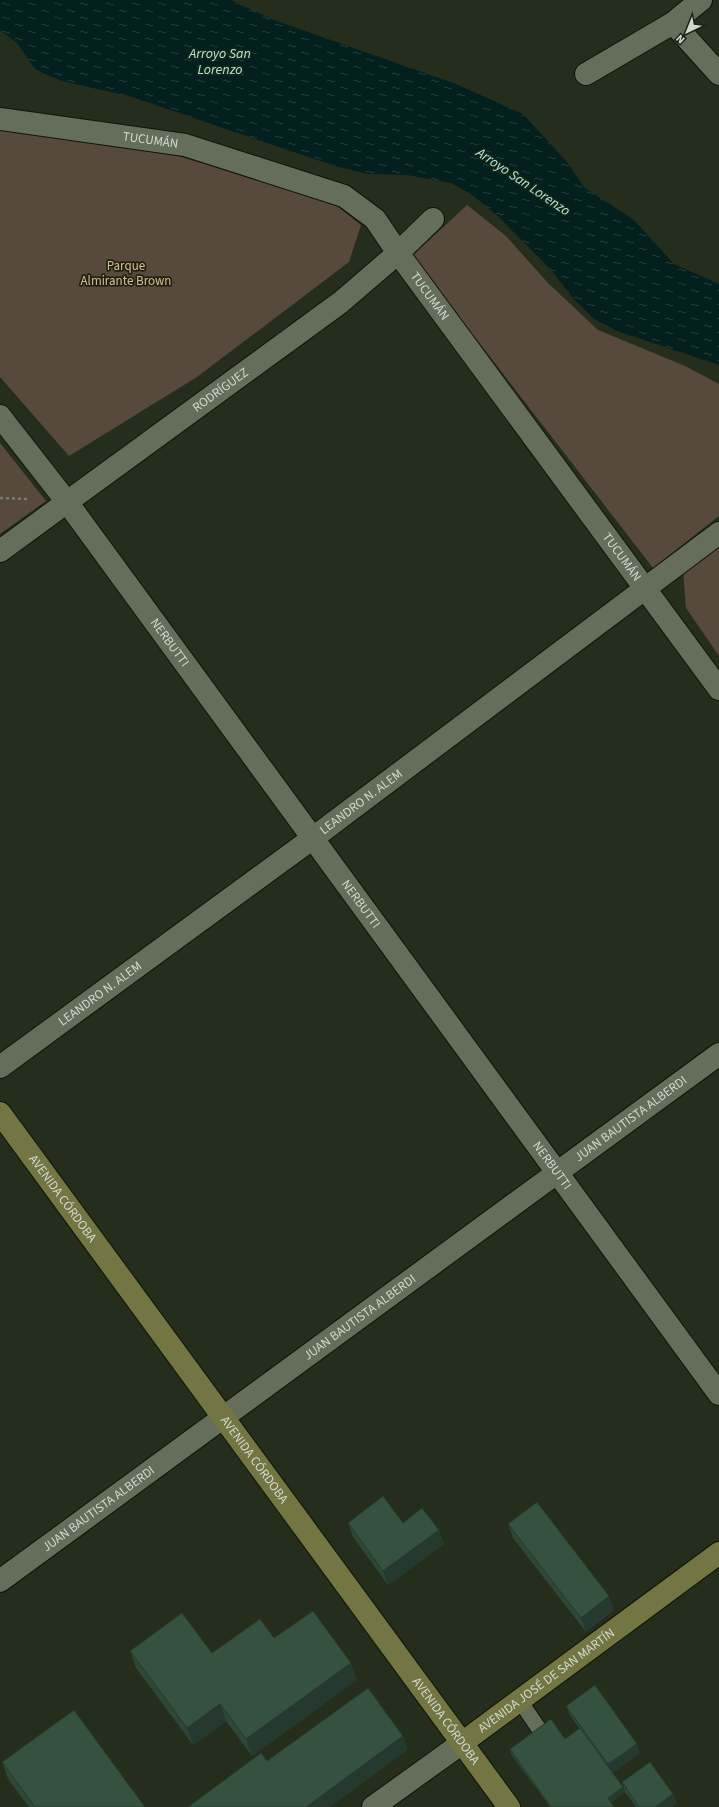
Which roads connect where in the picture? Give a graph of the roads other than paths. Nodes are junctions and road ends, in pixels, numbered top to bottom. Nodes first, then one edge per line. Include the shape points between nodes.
1 (701, 0) edge
2 (673, 23) junction
3 (586, 74) dead end
4 (719, 74) edge
5 (0, 119) edge
6 (433, 219) dead end
7 (398, 254) junction
8 (0, 416) edge
9 (67, 502) junction
10 (719, 533) edge
11 (0, 551) edge
12 (646, 588) junction
13 (719, 689) edge
14 (313, 838) junction
15 (719, 1054) edge
16 (0, 1067) edge
17 (0, 1112) edge
18 (558, 1173) junction
19 (719, 1394) edge
20 (223, 1417) junction
21 (719, 1553) edge
22 (0, 1581) edge
23 (520, 1701) junction
24 (462, 1743) junction
25 (559, 1758) edge
26 (373, 1807) edge
27 (509, 1807) edge

1 - 2 street
2 - 3 street
2 - 4 street
5 - 7 street, TUCUMÁN via 184,145 344,196 375,219
6 - 7 street, RODRÍGUEZ
7 - 9 street, RODRÍGUEZ via 341,302
7 - 12 street, TUCUMÁN
8 - 9 street, NERBUTTI
9 - 11 street, RODRÍGUEZ
9 - 14 street, NERBUTTI
10 - 12 street, LEANDRO N. ALEM
12 - 13 street, TUCUMÁN
12 - 14 street, LEANDRO N. ALEM
14 - 16 street, LEANDRO N. ALEM
14 - 18 street, NERBUTTI
15 - 18 street, JUAN BAUTISTA ALBERDI
17 - 20 main road, AVENIDA CÓRDOBA
18 - 19 street, NERBUTTI
18 - 20 street, JUAN BAUTISTA ALBERDI
20 - 22 street, JUAN BAUTISTA ALBERDI
20 - 24 main road, AVENIDA CÓRDOBA
21 - 23 main road, AVENIDA JOSÉ DE SAN MARTÍN
23 - 24 main road, AVENIDA JOSÉ DE SAN MARTÍN
23 - 25 lane
24 - 26 street, AVENIDA JOSÉ DE SAN MARTÍN
24 - 27 main road, AVENIDA CÓRDOBA

